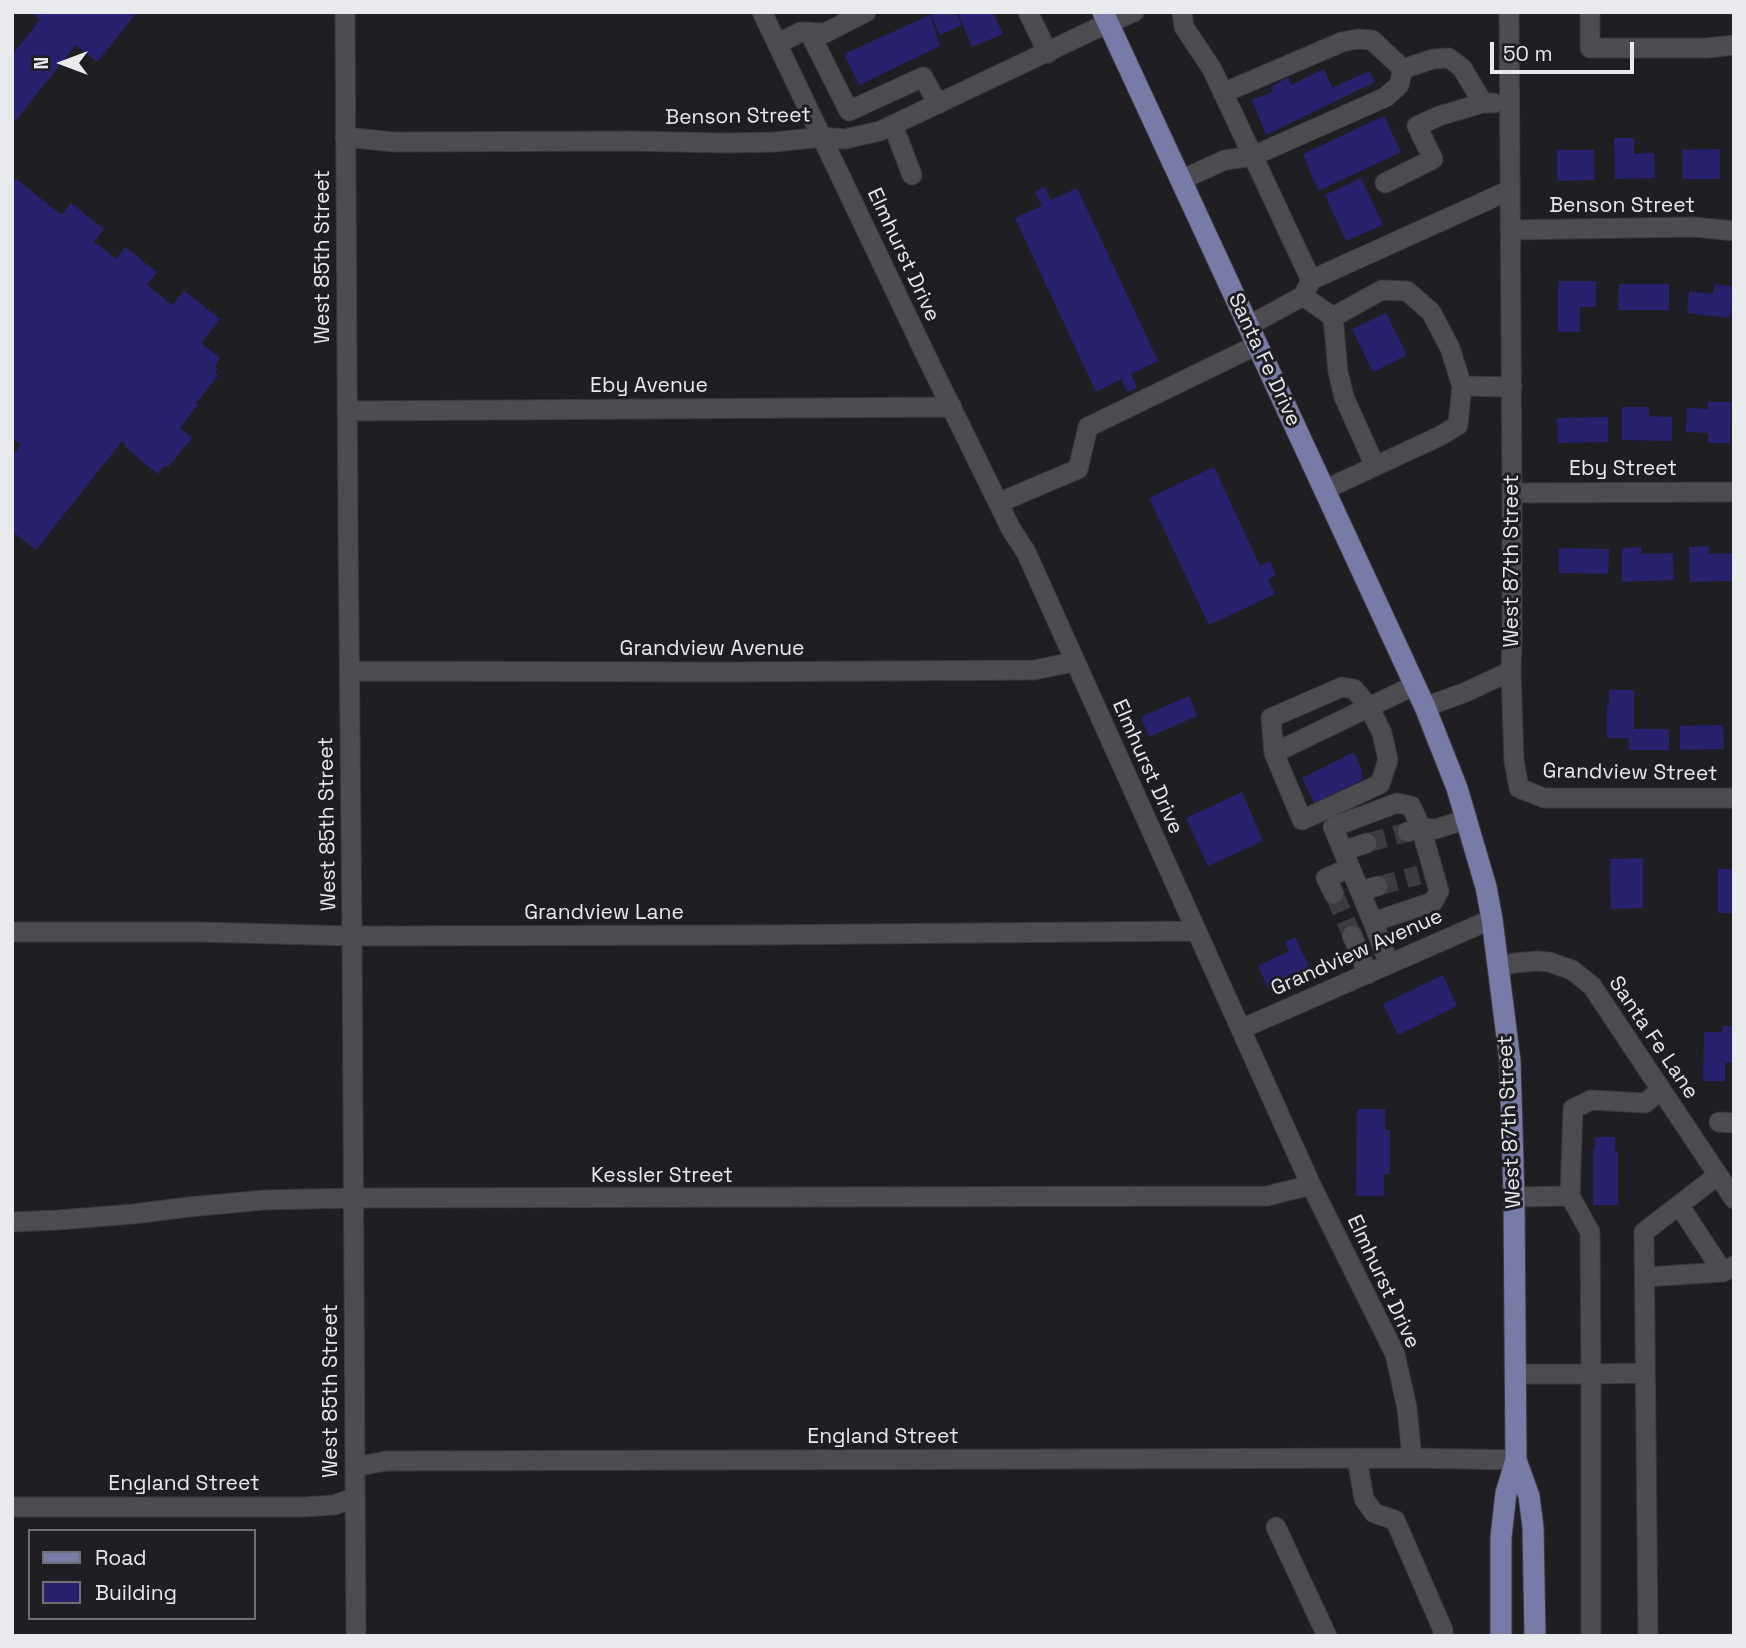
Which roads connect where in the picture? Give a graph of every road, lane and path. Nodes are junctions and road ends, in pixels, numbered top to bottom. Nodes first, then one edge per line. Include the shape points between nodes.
1 (345, 12) edge
2 (762, 12) edge
3 (866, 12) edge
4 (1028, 12) edge
5 (1134, 12) edge
6 (1182, 12) edge
7 (1509, 12) edge
8 (1590, 12) edge
9 (1105, 18) edge
10 (808, 32) junction
11 (777, 44) junction
12 (1734, 45) edge
13 (1048, 52) junction
14 (1403, 69) junction
15 (1223, 93) junction
16 (1483, 103) junction
17 (938, 104) junction
18 (1509, 104) junction
19 (893, 125) junction
20 (345, 137) junction
21 (822, 137) junction
22 (1253, 156) junction
23 (912, 175) dead end
24 (1181, 180) junction
25 (1385, 183) dead end
26 (1510, 190) junction
27 (1510, 230) junction
28 (1734, 231) edge
29 (1307, 288) junction
30 (1333, 317) junction
31 (1253, 336) junction
32 (1462, 386) junction
33 (1512, 387) junction
34 (952, 407) junction
35 (347, 411) junction
36 (1375, 466) junction
37 (1324, 490) junction
38 (1734, 492) edge
39 (1512, 493) junction
40 (998, 503) junction
41 (1074, 662) junction
42 (349, 671) junction
43 (1511, 671) junction
44 (1415, 685) junction
45 (1369, 707) junction
46 (1425, 707) junction
47 (1274, 753) junction
48 (1734, 798) edge
49 (1467, 818) junction
50 (1414, 830) junction
51 (1367, 843) tunnel mouth
52 (1346, 859) junction
53 (1334, 894) tunnel mouth
54 (1492, 919) junction
55 (1373, 922) junction
56 (1196, 930) junction
57 (12, 932) edge
58 (1352, 935) tunnel mouth
59 (352, 936) junction
60 (1389, 964) junction
61 (1499, 967) junction
62 (1368, 974) junction
63 (1241, 1029) junction
64 (1661, 1090) junction
65 (1718, 1175) junction
66 (1311, 1185) junction
67 (1570, 1196) junction
68 (1514, 1197) junction
69 (353, 1198) junction
70 (1734, 1199) edge
71 (1679, 1205) junction
72 (12, 1222) edge
73 (1728, 1269) edge
74 (1645, 1277) junction
75 (1645, 1373) junction
76 (1516, 1374) junction
77 (1591, 1374) junction
78 (1357, 1458) junction
79 (1412, 1458) junction
80 (1516, 1461) junction
81 (355, 1467) junction
82 (354, 1498) junction
83 (12, 1507) edge
84 (1276, 1527) dead end
85 (356, 1636) edge
86 (1327, 1636) edge
87 (1443, 1636) edge
88 (1501, 1636) edge
89 (1535, 1636) edge
90 (1591, 1636) edge
91 (1648, 1636) edge

1 - 20 street, West 85th Street
2 - 11 street, Elmhurst Drive
3 - 10 street via 825,33
4 - 13 street
5 - 9 street, Benson Street
6 - 15 street via 1184,27
7 - 18 street, West 87th Street
8 - 12 street via 1590,48
9 - 13 street, Benson Street
9 - 24 main road, Santa Fe Drive
10 - 11 street
10 - 17 street via 849,111 923,77
11 - 21 street, Elmhurst Drive
13 - 17 street, Benson Street
14 - 15 street via 1372,40 1358,38
14 - 16 street via 1449,58 1461,68
14 - 22 street via 1399,85 1386,97
15 - 22 street
16 - 18 street
16 - 25 street via 1417,126 1433,159
17 - 19 street, Benson Street
18 - 26 street, West 87th Street
19 - 21 street, Benson Street via 845,139
19 - 23 street
20 - 21 street, Benson Street via 394,142 726,143
20 - 35 street, West 85th Street
21 - 34 street, Elmhurst Drive
22 - 24 street via 1225,160
22 - 29 street
24 - 31 main road, Santa Fe Drive
26 - 27 street, West 87th Street
26 - 29 street
27 - 28 street, Benson Street
27 - 33 street, West 87th Street
29 - 30 street
29 - 31 street
30 - 32 street via 1382,290 1406,291 1431,312 1450,348
30 - 36 street via 1344,397
31 - 37 main road, Santa Fe Drive
31 - 40 street via 1088,426 1078,469
32 - 33 street
32 - 36 street via 1458,425
33 - 39 street, West 87th Street
34 - 35 street, Eby Avenue
34 - 40 street, Elmhurst Drive
35 - 42 street, West 85th Street
36 - 37 street
37 - 44 main road, Santa Fe Drive
38 - 39 street, Eby Street
39 - 43 street, West 87th Street
40 - 41 street, Elmhurst Drive via 1026,552
41 - 42 street, Grandview Avenue via 1034,670
41 - 56 street, Elmhurst Drive
42 - 59 street, West 85th Street
43 - 46 street, West 87th Street
43 - 48 street, Grandview Street via 1519,788 1544,798
44 - 45 street
44 - 46 main road, Santa Fe Drive
45 - 47 street
45 - 47 street via 1354,689 1342,687 1271,718
45 - 47 street via 1388,760 1380,784 1302,820
46 - 49 main road, West 87th Street
49 - 50 street via 1436,829
49 - 54 main road, West 87th Street
50 - 52 street via 1411,806 1397,803 1333,827
50 - 55 street via 1427,873 1439,891 1433,902
51 - 52 street
52 - 53 street via 1326,878
52 - 55 street via 1369,888
54 - 60 street, Grandview Avenue
54 - 61 main road, West 87th Street
55 - 60 street
56 - 59 street, Grandview Lane
56 - 63 street, Elmhurst Drive
57 - 59 street, Grandview Lane
58 - 62 street
59 - 69 street, West 85th Street
60 - 62 street, Grandview Avenue
61 - 64 street, Santa Fe Lane via 1537,961 1572,970 1592,986
61 - 68 main road, West 87th Street via 1510,1061
62 - 63 street, Grandview Avenue
63 - 66 street, Elmhurst Drive
64 - 65 street, Santa Fe Lane
64 - 67 street via 1645,1103 1591,1100 1573,1109
65 - 70 street, Santa Fe Lane
65 - 71 street
66 - 69 street, Kessler Street via 1267,1196
66 - 79 street, Elmhurst Drive via 1395,1354
67 - 68 street
67 - 77 street via 1590,1232
68 - 76 main road, West 87th Street
69 - 72 street, Kessler Street via 264,1200
69 - 81 street, West 85th Street
71 - 73 street
71 - 74 street via 1644,1232
73 - 74 street
74 - 75 street
75 - 77 street
75 - 91 street
76 - 77 street
76 - 80 main road, West 87th Street
77 - 90 street
78 - 79 street, England Street
78 - 81 street, England Street via 386,1461
78 - 87 street via 1364,1499 1374,1513 1395,1520
79 - 80 street
80 - 88 main road, West 87th Street via 1506,1493 1502,1537
80 - 89 main road, West 87th Street via 1529,1496 1533,1527
81 - 82 street, West 85th Street
82 - 83 street, England Street via 304,1507
82 - 85 street, West 85th Street
84 - 86 street

